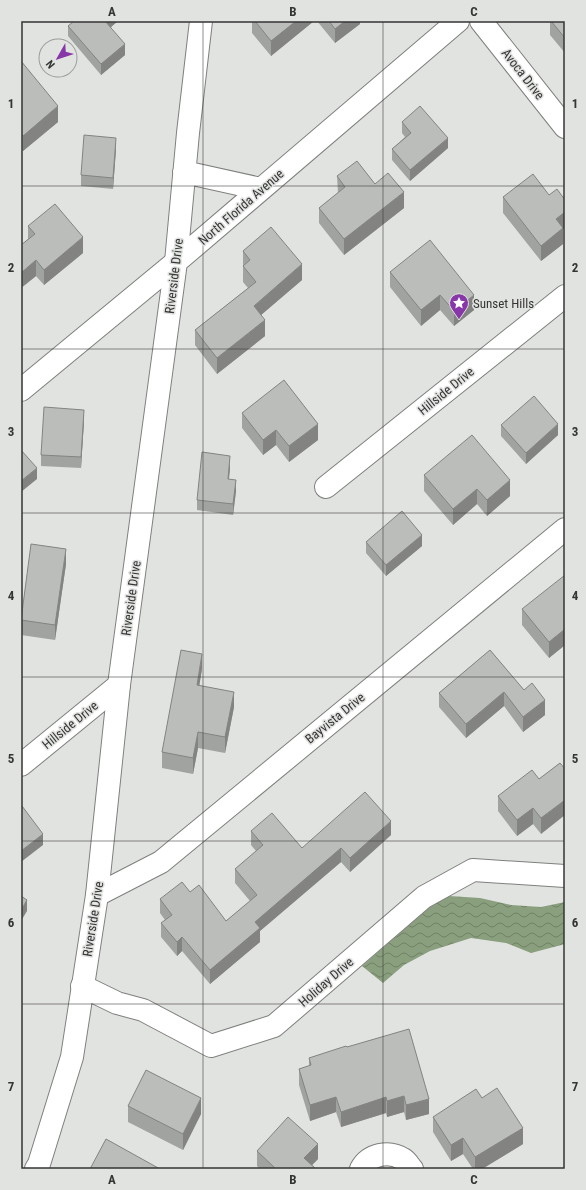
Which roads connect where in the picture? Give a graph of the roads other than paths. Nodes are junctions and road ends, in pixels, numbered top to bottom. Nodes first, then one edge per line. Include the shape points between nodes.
1 (202, 21) edge
2 (458, 21) edge
3 (481, 21) edge
4 (565, 127) edge
5 (184, 172) junction
6 (261, 189) junction
7 (176, 262) junction
8 (565, 296) edge
9 (21, 390) edge
10 (326, 487) dead end
11 (565, 529) edge
12 (118, 685) junction
13 (21, 765) edge
14 (565, 876) edge
15 (97, 895) junction
16 (82, 986) junction
17 (36, 1169) edge
18 (361, 1169) edge
19 (412, 1169) edge

1 - 5 street, Riverside Drive
2 - 6 street, North Florida Avenue
3 - 4 street, Avoca Drive
5 - 6 street
5 - 7 street, Riverside Drive
6 - 7 street, North Florida Avenue
7 - 9 street, North Florida Avenue
7 - 12 street, Riverside Drive
8 - 10 street, Hillside Drive
11 - 15 street, Bayvista Drive via 161,862
12 - 13 street, Hillside Drive
12 - 15 street, Riverside Drive
14 - 16 street, Holiday Drive via 473,870 424,897 274,1026 211,1046 143,1010 117,1003
15 - 16 street, Riverside Drive
16 - 17 street, Riverside Drive via 72,1057
18 - 19 street via 371,1158 381,1154 392,1154 404,1160

